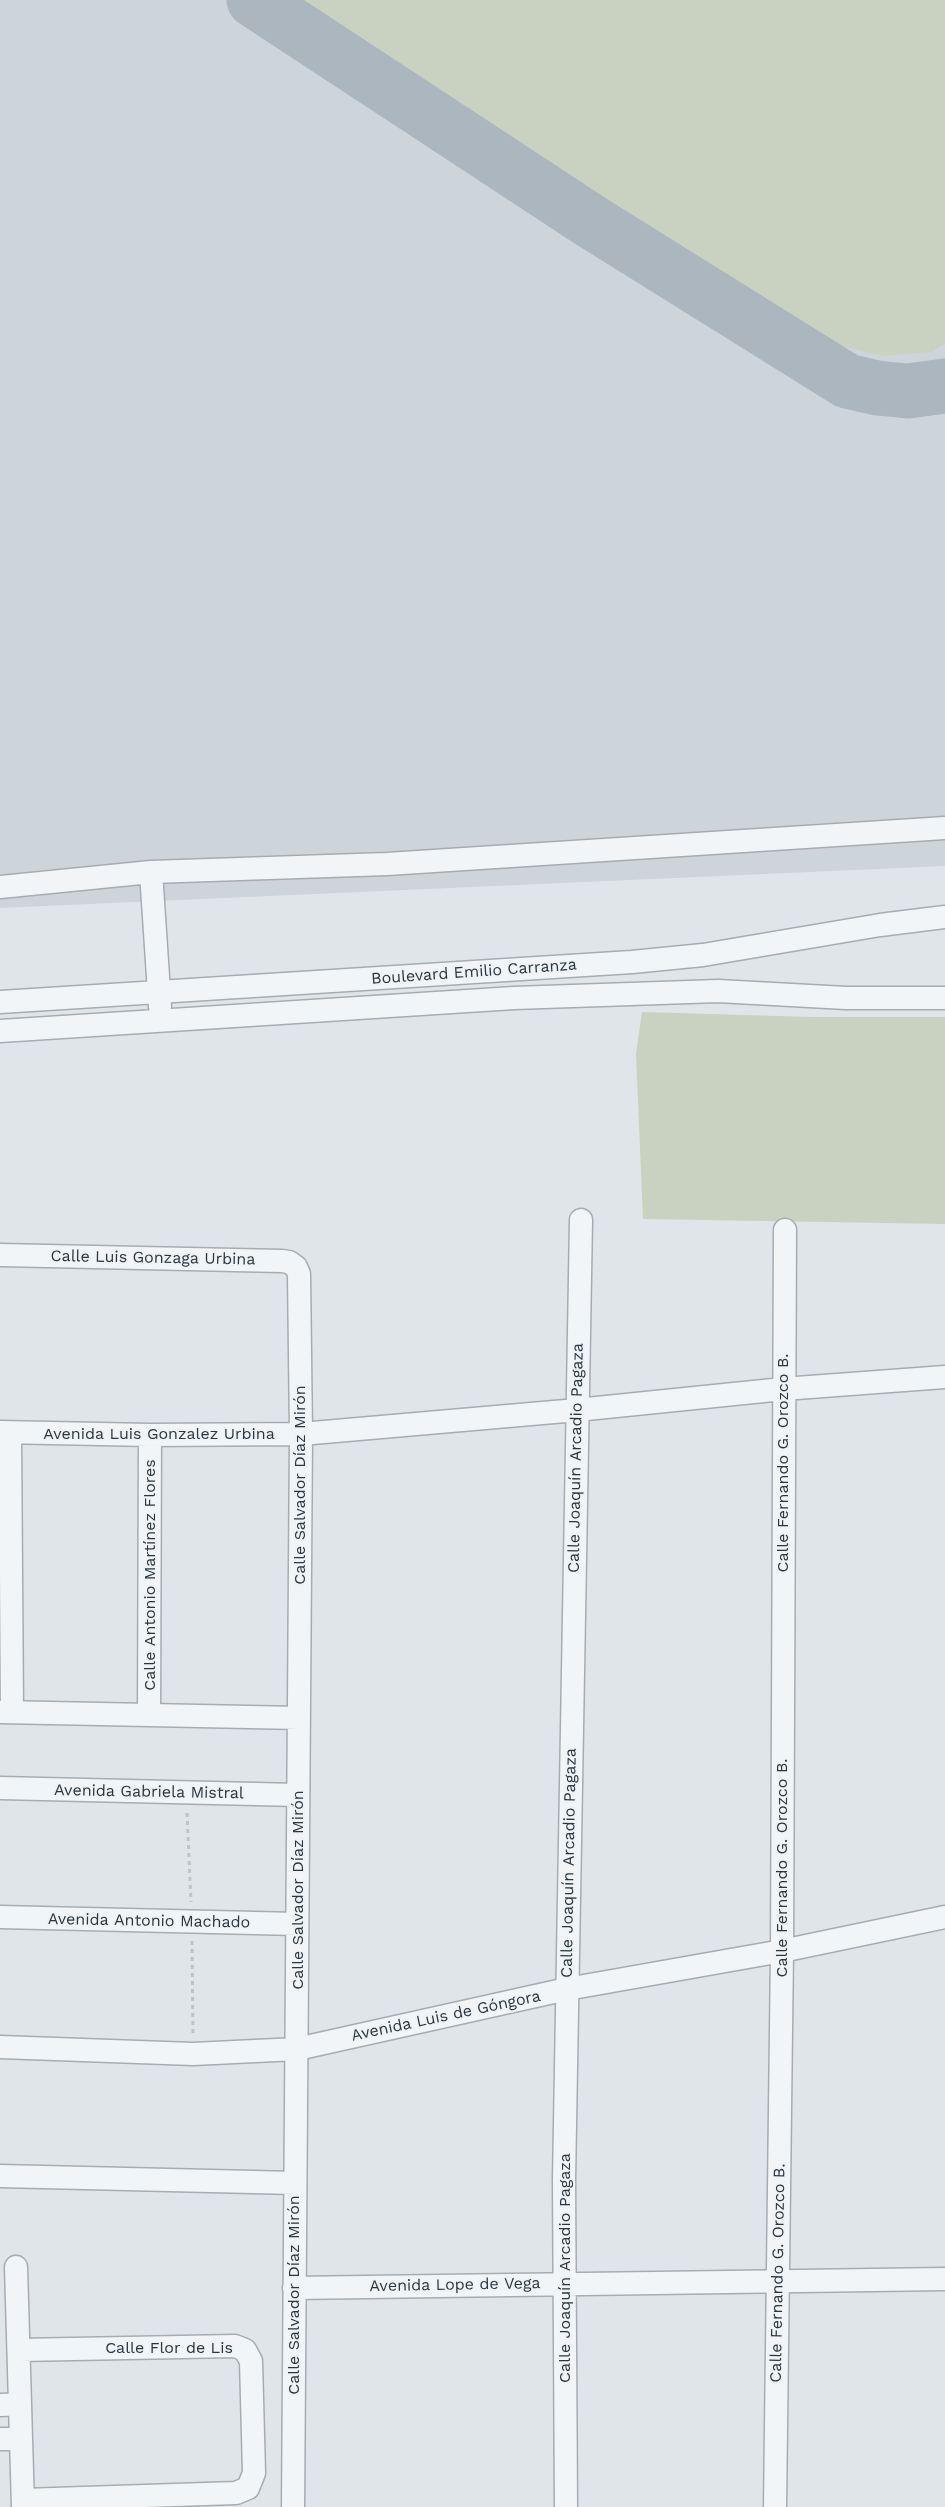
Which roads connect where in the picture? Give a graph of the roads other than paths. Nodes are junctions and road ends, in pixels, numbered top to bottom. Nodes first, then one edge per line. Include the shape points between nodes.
1 (945, 828) edge
2 (151, 872) junction
3 (0, 887) edge
4 (945, 917) edge
5 (159, 992) junction
6 (945, 998) edge
7 (0, 1002) edge
8 (160, 1021) junction
9 (0, 1031) edge
10 (581, 1220) dead end
11 (785, 1230) dead end
12 (0, 1255) edge
13 (299, 1274) joint
14 (945, 1377) edge
15 (783, 1389) junction
16 (577, 1410) junction
17 (5, 1432) edge
18 (301, 1434) junction
19 (150, 1435) junction
20 (6, 1712) edge
21 (149, 1715) junction
22 (299, 1718) junction
23 (0, 1788) edge
24 (298, 1796) junction
25 (0, 1917) edge
26 (945, 1917) edge
27 (297, 1924) junction
28 (782, 1951) junction
29 (568, 1990) junction
30 (0, 2048) edge
31 (297, 2049) junction
32 (0, 2176) edge
33 (295, 2183) junction
34 (16, 2267) dead end
35 (945, 2279) edge
36 (777, 2281) junction
37 (564, 2284) junction
38 (294, 2288) junction
39 (19, 2350) junction
40 (10, 2404) edge
41 (11, 2439) edge
42 (23, 2504) edge
43 (292, 2507) edge
44 (566, 2507) edge
45 (775, 2507) edge

1 - 2 street via 387,864
2 - 3 street
2 - 5 street
4 - 5 street, Boulevard Emilio Carranza via 703,955 632,962
5 - 7 street, Boulevard Emilio Carranza
5 - 8 street
6 - 8 street, Boulevard Emilio Carranza via 846,998 718,991 514,998
8 - 9 street, Boulevard Emilio Carranza
10 - 16 street, Calle Joaquín Arcadio Pagaza
11 - 15 street, Calle Fernando G. Orozco B.
12 - 13 street, Calle Luis Gonzaga Urbina via 282,1261 296,1267
13 - 18 street, Calle Salvador Díaz Mirón
14 - 15 street, Avenida Luis Gonzalez Urbina
15 - 16 street, Avenida Luis Gonzalez Urbina
15 - 28 street, Calle Fernando G. Orozco B.
16 - 18 street, Avenida Luis Gonzalez Urbina
16 - 29 street, Calle Joaquín Arcadio Pagaza
17 - 19 street, Avenida Luis Gonzalez Urbina
17 - 20 street
18 - 19 street, Avenida Luis Gonzalez Urbina
18 - 22 street, Calle Salvador Díaz Mirón
19 - 21 street, Calle Antonio Martínez Flores
20 - 21 street
21 - 22 street
22 - 24 street, Calle Salvador Díaz Mirón
23 - 24 street, Avenida Gabriela Mistral
24 - 27 street, Calle Salvador Díaz Mirón
25 - 27 street, Avenida Antonio Machado
26 - 28 street, Avenida Luis de Góngora
27 - 31 street, Calle Salvador Díaz Mirón
28 - 29 street, Avenida Luis de Góngora
28 - 36 street, Calle Fernando G. Orozco B.
29 - 31 street, Avenida Luis de Góngora
29 - 37 street, Calle Joaquín Arcadio Pagaza
30 - 31 street, Avenida Luis de Góngora via 194,2054
31 - 33 street, Calle Salvador Díaz Mirón
32 - 33 street
33 - 38 street, Calle Salvador Díaz Mirón
34 - 39 street
35 - 36 street, Avenida Lope de Vega
36 - 37 street, Avenida Lope de Vega
36 - 45 street, Calle Fernando G. Orozco B.
37 - 38 street, Avenida Lope de Vega
37 - 44 street, Calle Joaquín Arcadio Pagaza
38 - 43 street, Calle Salvador Díaz Mirón
39 - 40 street, Calle Flor de Lis
39 - 42 street, Calle Flor de Lis via 235,2346 245,2350 251,2361 254,2473 248,2488 236,2493
40 - 41 street, Calle Flor de Lis
41 - 42 street, Calle Flor de Lis

